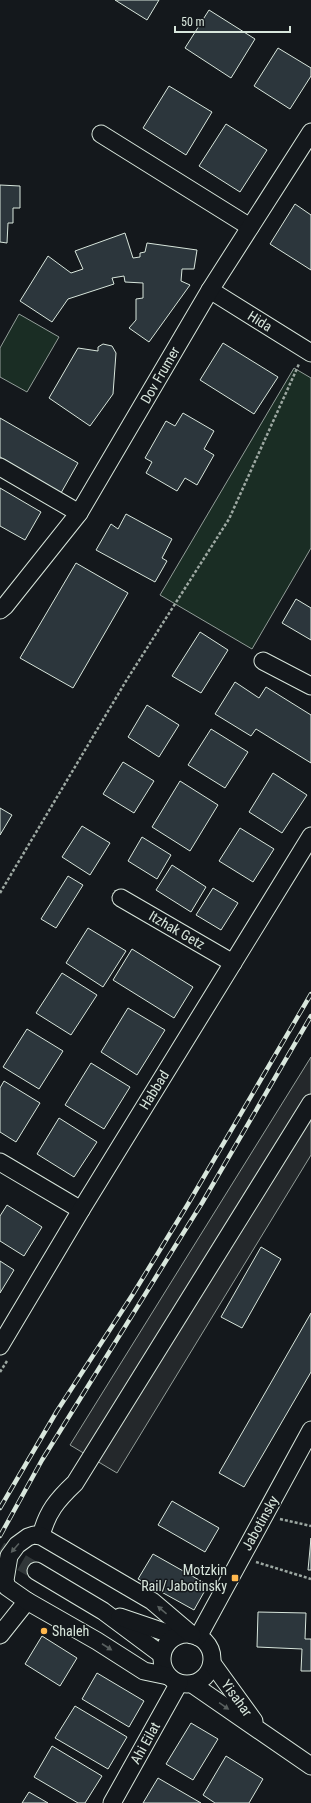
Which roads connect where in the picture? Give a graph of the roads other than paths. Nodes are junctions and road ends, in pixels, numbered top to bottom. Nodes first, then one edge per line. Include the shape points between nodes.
1 (311, 132) edge
2 (101, 134) dead end
3 (250, 227) junction
4 (210, 290) junction
5 (308, 351) edge
6 (0, 467) edge
7 (79, 513) junction
8 (0, 610) edge
9 (263, 661) dead end
10 (311, 686) edge
11 (311, 836) edge
12 (121, 898) dead end
13 (233, 963) junction
14 (311, 1103) edge
15 (0, 1162) edge
16 (81, 1210) junction
17 (0, 1346) edge
18 (311, 1430) edge
19 (41, 1536) junction
20 (36, 1572) tunnel mouth
21 (27, 1601) junction
22 (103, 1611) junction
23 (0, 1635) edge
24 (188, 1636) junction
25 (162, 1654) junction
26 (212, 1663) junction
27 (180, 1681) junction
28 (262, 1732) junction
29 (311, 1766) edge
30 (112, 1803) edge

1 - 3 street, Dov Frumer
2 - 3 street
3 - 4 street, Dov Frumer
4 - 5 street, Hida
4 - 7 street, Dov Frumer
6 - 7 street
7 - 8 street, Dov Frumer
9 - 10 street
11 - 13 street, Habbad
12 - 13 street, Itzhak Getz
13 - 16 street, Habbad
14 - 19 street via 75,1483 57,1501 45,1520
15 - 16 street
16 - 17 street, Habbad
18 - 24 street, Jabotinsky via 242,1557
19 -> 21 street via 28,1537 17,1545 9,1556 6,1569 4,1580 7,1587
24 -> 19 street via 152,1601
20 - 22 street
21 - 23 street
21 -> 27 street via 97,1640 144,1671
22 - 24 street
22 - 25 street
24 - 25 street via 169,1641
24 - 26 street via 203,1640 210,1650
25 - 27 street via 162,1662
26 - 27 street via 199,1681
26 - 28 street, Yisahar
27 -> 28 street, Yisahar
27 - 30 street, Ahi Eilat
28 - 29 street, Yisahar

